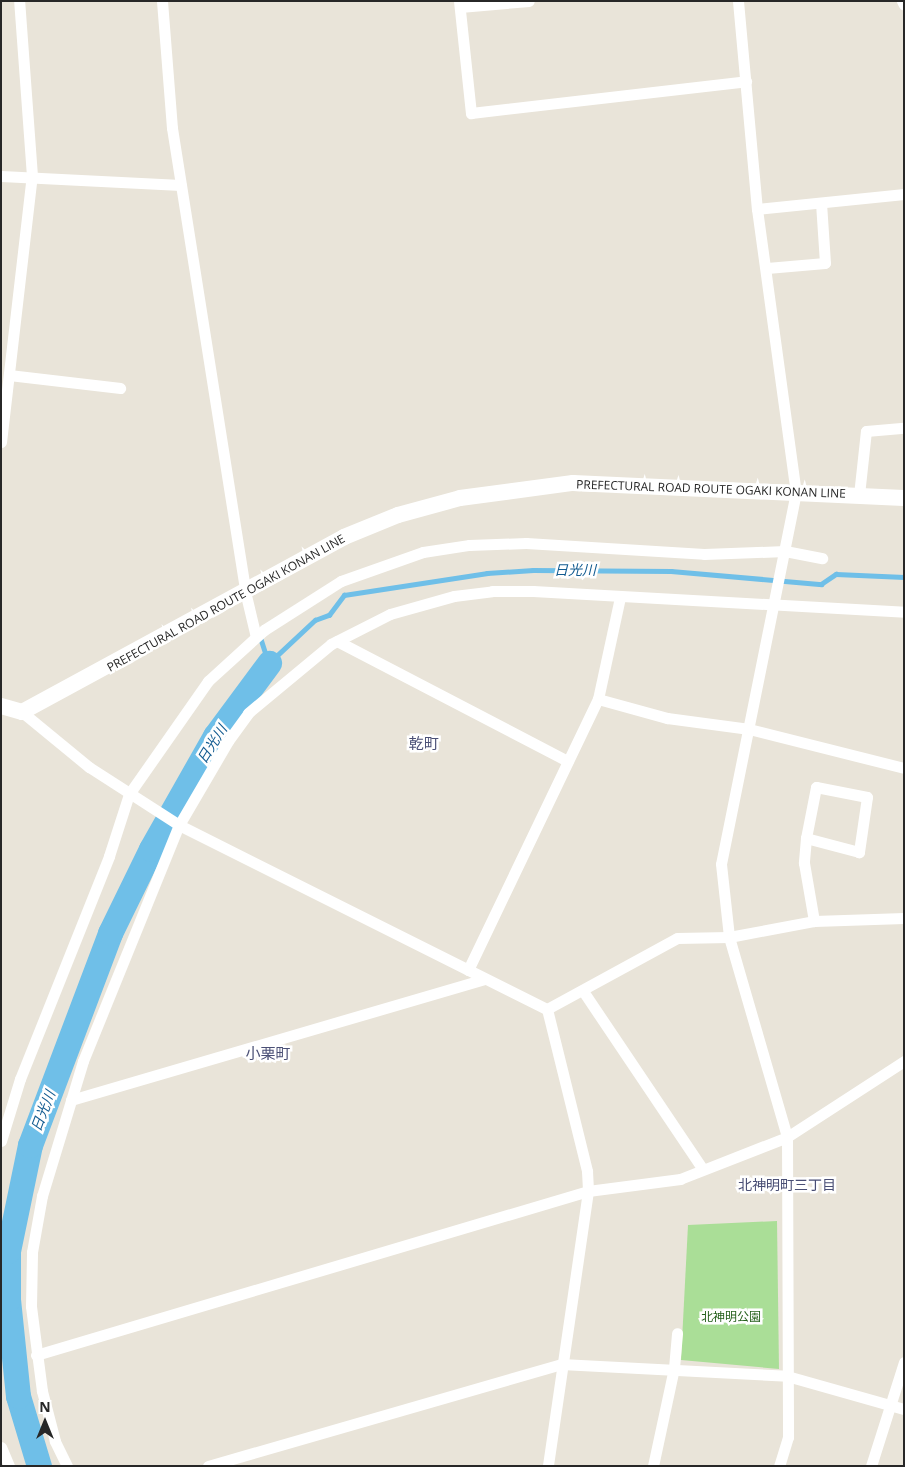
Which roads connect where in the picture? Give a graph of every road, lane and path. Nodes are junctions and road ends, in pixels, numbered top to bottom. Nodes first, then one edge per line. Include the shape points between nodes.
1 (19, 1) edge
2 (162, 1) edge
3 (529, 1) edge
4 (738, 1) edge
5 (902, 1) edge
6 (459, 4) edge
7 (904, 5) edge
8 (746, 81) junction
9 (1, 176) edge
10 (32, 176) junction
11 (181, 185) junction
12 (904, 194) edge
13 (821, 203) junction
14 (756, 209) junction
15 (767, 268) junction
16 (9, 375) junction
17 (120, 388) dead end
18 (904, 428) edge
19 (1, 442) edge
20 (796, 492) junction
21 (859, 495) junction
22 (904, 498) edge
23 (785, 553) junction
24 (822, 558) dead end
25 (244, 591) junction
26 (620, 597) junction
27 (773, 601) junction
28 (904, 612) edge
29 (256, 637) junction
30 (337, 641) junction
31 (598, 699) junction
32 (1, 706) edge
33 (22, 712) junction
34 (748, 729) junction
35 (568, 761) junction
36 (904, 768) edge
37 (131, 795) junction
38 (177, 824) junction
39 (806, 838) junction
40 (904, 918) edge
41 (814, 921) junction
42 (728, 937) junction
43 (468, 970) junction
44 (485, 979) junction
45 (583, 991) junction
46 (547, 1009) junction
47 (904, 1061) edge
48 (71, 1100) junction
49 (787, 1137) junction
50 (1, 1142) edge
51 (702, 1168) junction
52 (588, 1191) junction
53 (677, 1333) dead end
54 (36, 1355) junction
55 (904, 1362) edge
56 (562, 1364) junction
57 (674, 1368) junction
58 (787, 1376) junction
59 (890, 1404) junction
60 (904, 1409) edge
61 (1, 1447) edge
62 (9, 1466) edge
63 (67, 1466) edge
64 (208, 1466) edge
65 (548, 1466) edge
66 (654, 1466) edge
67 (779, 1466) edge
68 (871, 1466) edge

1 - 10 street
2 - 11 street via 172,128
3 - 6 street
4 - 8 street
5 - 7 street
6 - 8 street via 471,113
8 - 14 street
9 - 10 street
10 - 11 street
10 - 16 street
11 - 25 street
12 - 13 street
13 - 14 street
13 - 15 street via 825,263
14 - 15 street
15 - 20 street
16 - 17 street
16 - 19 street
18 - 21 street via 866,431
20 - 21 main road, PREFECTURAL ROAD ROUTE OGAKI KONAN LINE
20 - 23 street
20 - 25 main road, PREFECTURAL ROAD ROUTE OGAKI KONAN LINE via 573,483 460,498 398,515 344,537
21 - 22 main road, PREFECTURAL ROAD ROUTE OGAKI KONAN LINE
23 - 24 street
23 - 27 street
23 - 29 street via 704,554 526,543 451,548 400,559 341,581 295,608
25 - 29 street
25 - 33 main road, PREFECTURAL ROAD ROUTE OGAKI KONAN LINE
26 - 27 street via 718,603
26 - 30 street via 533,591 492,591 454,596 390,614
26 - 31 street
27 - 28 street
27 - 34 street
29 - 37 street via 208,681
30 - 35 street
30 - 38 street via 307,662 248,713
31 - 34 street via 667,718
31 - 35 street
32 - 33 main road
33 - 37 street via 89,768
34 - 36 street
34 - 42 street via 721,864
35 - 43 street
37 - 38 street
37 - 50 street via 20,1079
38 - 43 street
38 - 48 street
39 - 39 street via 816,787 867,797 859,852
39 - 41 street via 804,863
40 - 41 street
41 - 42 street
42 - 45 street via 677,938
42 - 49 street
43 - 44 street
44 - 46 street
44 - 48 street
45 - 46 street
45 - 51 street
46 - 52 street via 587,1171
47 - 49 street
48 - 54 street via 42,1196 32,1252 31,1306
49 - 51 street
49 - 58 street
51 - 52 street via 680,1179
52 - 54 street
52 - 56 street
53 - 57 street
54 - 63 street via 55,1441
55 - 59 street
56 - 57 street
56 - 64 street
56 - 65 street
57 - 58 street
57 - 66 street
58 - 59 street
58 - 67 street via 788,1437
59 - 60 street
59 - 68 street
61 - 62 street

